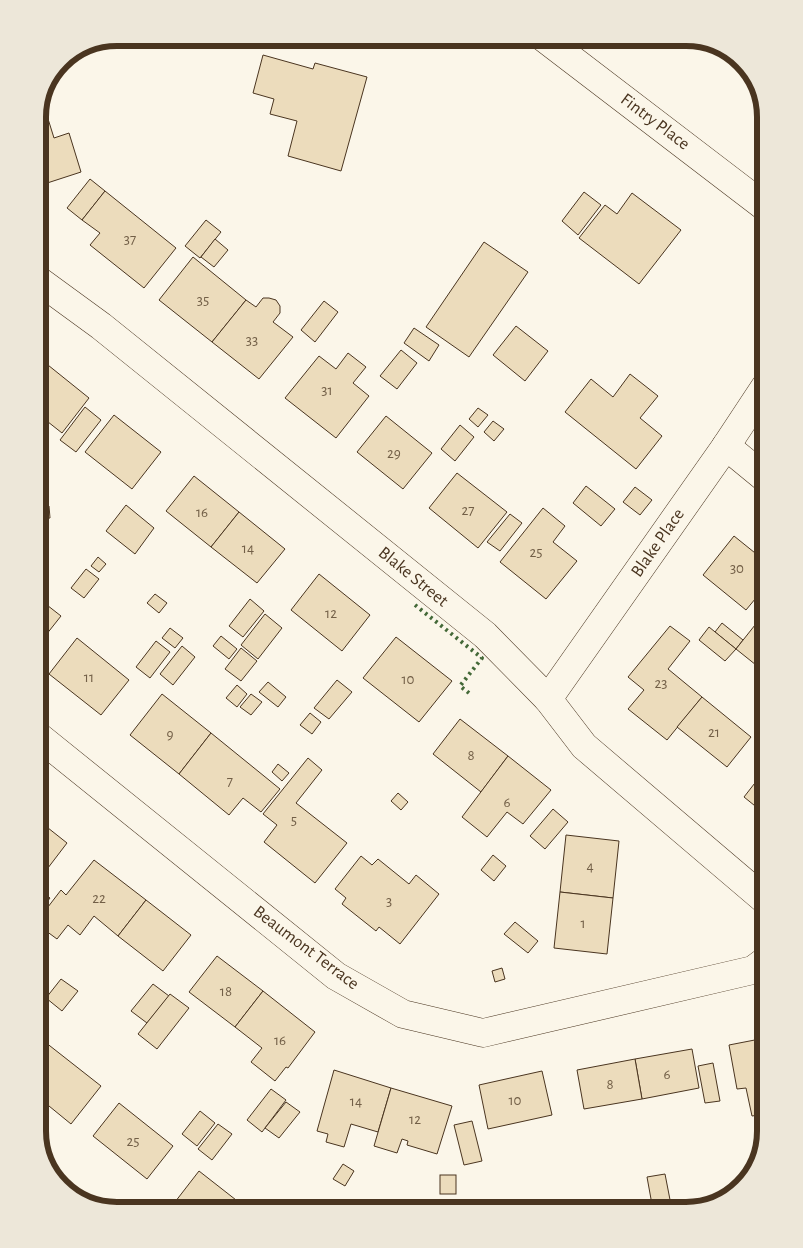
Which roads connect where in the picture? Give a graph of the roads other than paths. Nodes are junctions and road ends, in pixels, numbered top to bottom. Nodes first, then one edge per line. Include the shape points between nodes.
1 (555, 46) edge
2 (757, 200) edge
3 (46, 286) edge
4 (757, 400) edge
5 (726, 446) junction
6 (757, 471) edge
7 (548, 699) junction
8 (46, 742) edge
9 (757, 892) edge
10 (757, 967) edge

1 - 2 street, Fintry Place
3 - 7 street, Blake Street via 109,332 485,635
4 - 5 street, Blake Place
5 - 6 street
5 - 7 street, Blake Place
7 - 9 street, Blake Street via 584,746
8 - 10 street, Beaumont Terrace via 336,976 403,1014 484,1033

